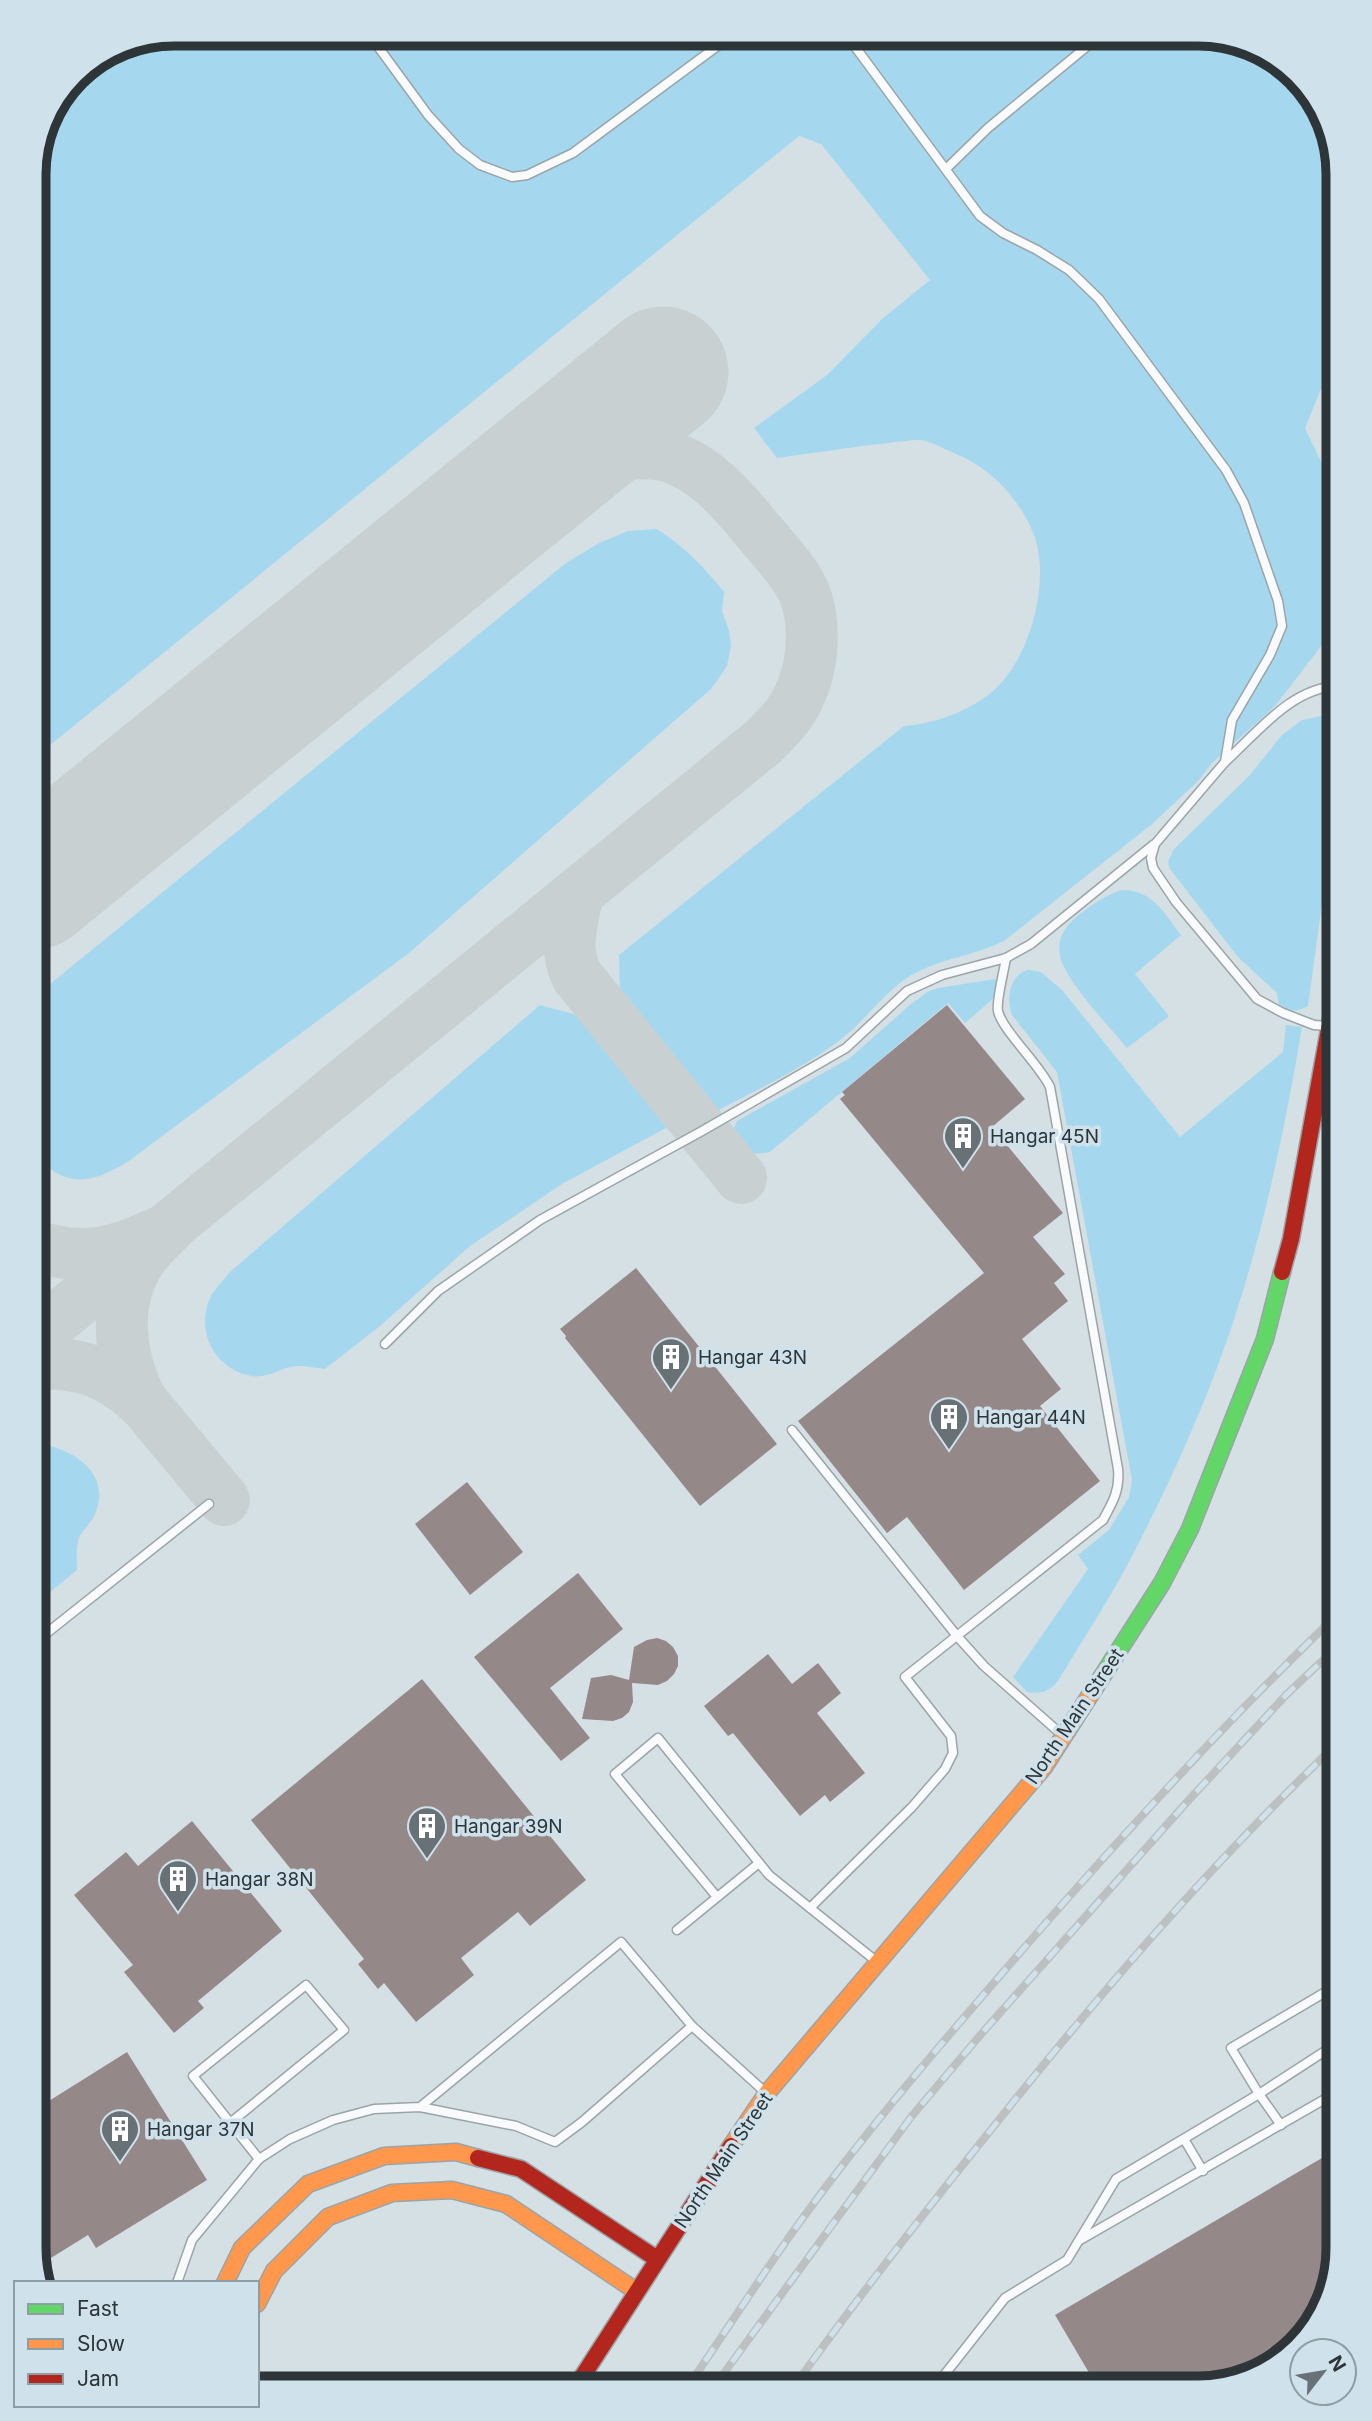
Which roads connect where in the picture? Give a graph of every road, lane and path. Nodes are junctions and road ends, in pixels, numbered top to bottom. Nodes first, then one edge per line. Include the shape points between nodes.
1 (378, 46) edge
2 (717, 46) edge
3 (854, 46) edge
4 (1087, 46) edge
5 (946, 169) junction
6 (1326, 687) edge
7 (1224, 762) junction
8 (1155, 844) junction
9 (1006, 958) junction
10 (1326, 1026) edge
11 (1326, 1048) edge
12 (385, 1344) dead end
13 (792, 1430) dead end
14 (209, 1504) dead end
15 (46, 1634) edge
16 (957, 1636) junction
17 (1063, 1737) junction
18 (759, 1863) junction
19 (717, 1897) junction
20 (810, 1908) junction
21 (677, 1930) dead end
22 (877, 1962) junction
23 (1326, 1992) edge
24 (692, 2026) junction
25 (1326, 2051) edge
26 (767, 2093) junction
27 (1258, 2094) junction
28 (1326, 2099) edge
29 (420, 2107) junction
30 (230, 2123) junction
31 (1281, 2125) junction
32 (1184, 2139) junction
33 (259, 2159) junction
34 (1203, 2171) junction
35 (1078, 2241) junction
36 (657, 2259) junction
37 (178, 2281) edge
38 (226, 2281) edge
39 (636, 2291) junction
40 (259, 2300) edge
41 (583, 2375) edge
42 (944, 2376) edge

1 - 2 lane via 459,149 512,177 527,175 573,153
3 - 5 lane
4 - 5 lane
5 - 7 lane via 980,216 1069,270 1099,299 1226,470 1244,503 1279,601 1282,626 1232,720
6 - 7 lane via 1300,695
7 - 8 lane
8 - 9 lane via 1031,944
8 - 10 lane via 1153,868 1257,999 1283,1013
9 - 12 lane via 942,975 907,991 846,1048 540,1220 438,1291
9 - 16 lane via 998,1013 1050,1087 1119,1481 1103,1520
11 - 17 main road, North Main Street via 1291,1239 1265,1339 1184,1540 1162,1583
13 - 16 lane
14 - 15 lane
16 - 17 lane
16 - 20 lane via 905,1677 951,1736 950,1761 921,1798
17 - 22 main road, North Main Street via 1044,1767
18 - 19 lane
18 - 19 lane via 658,1738 615,1774
18 - 20 lane
19 - 21 lane
20 - 22 lane
22 - 26 main road, North Main Street
23 - 27 lane via 1231,2048
24 - 26 lane
24 - 29 lane via 555,2142 516,2126
24 - 29 lane via 621,1942
25 - 27 lane
26 - 36 main road, North Main Street
27 - 31 lane
27 - 32 lane
28 - 31 lane
29 - 33 lane via 374,2109 333,2120
30 - 30 lane via 344,2030 306,1985 193,2076
30 - 33 lane
31 - 34 lane
32 - 34 lane
32 - 35 lane via 1116,2179
33 - 37 lane via 192,2239
34 - 35 lane
35 - 42 lane via 1067,2260 1005,2298
36 - 38 main road via 521,2169 456,2152 384,2156 308,2184 242,2248
36 - 39 main road, North Main Street
39 - 40 main road via 506,2204 452,2190 392,2193 328,2217 274,2271
39 - 41 main road, North Main Street

